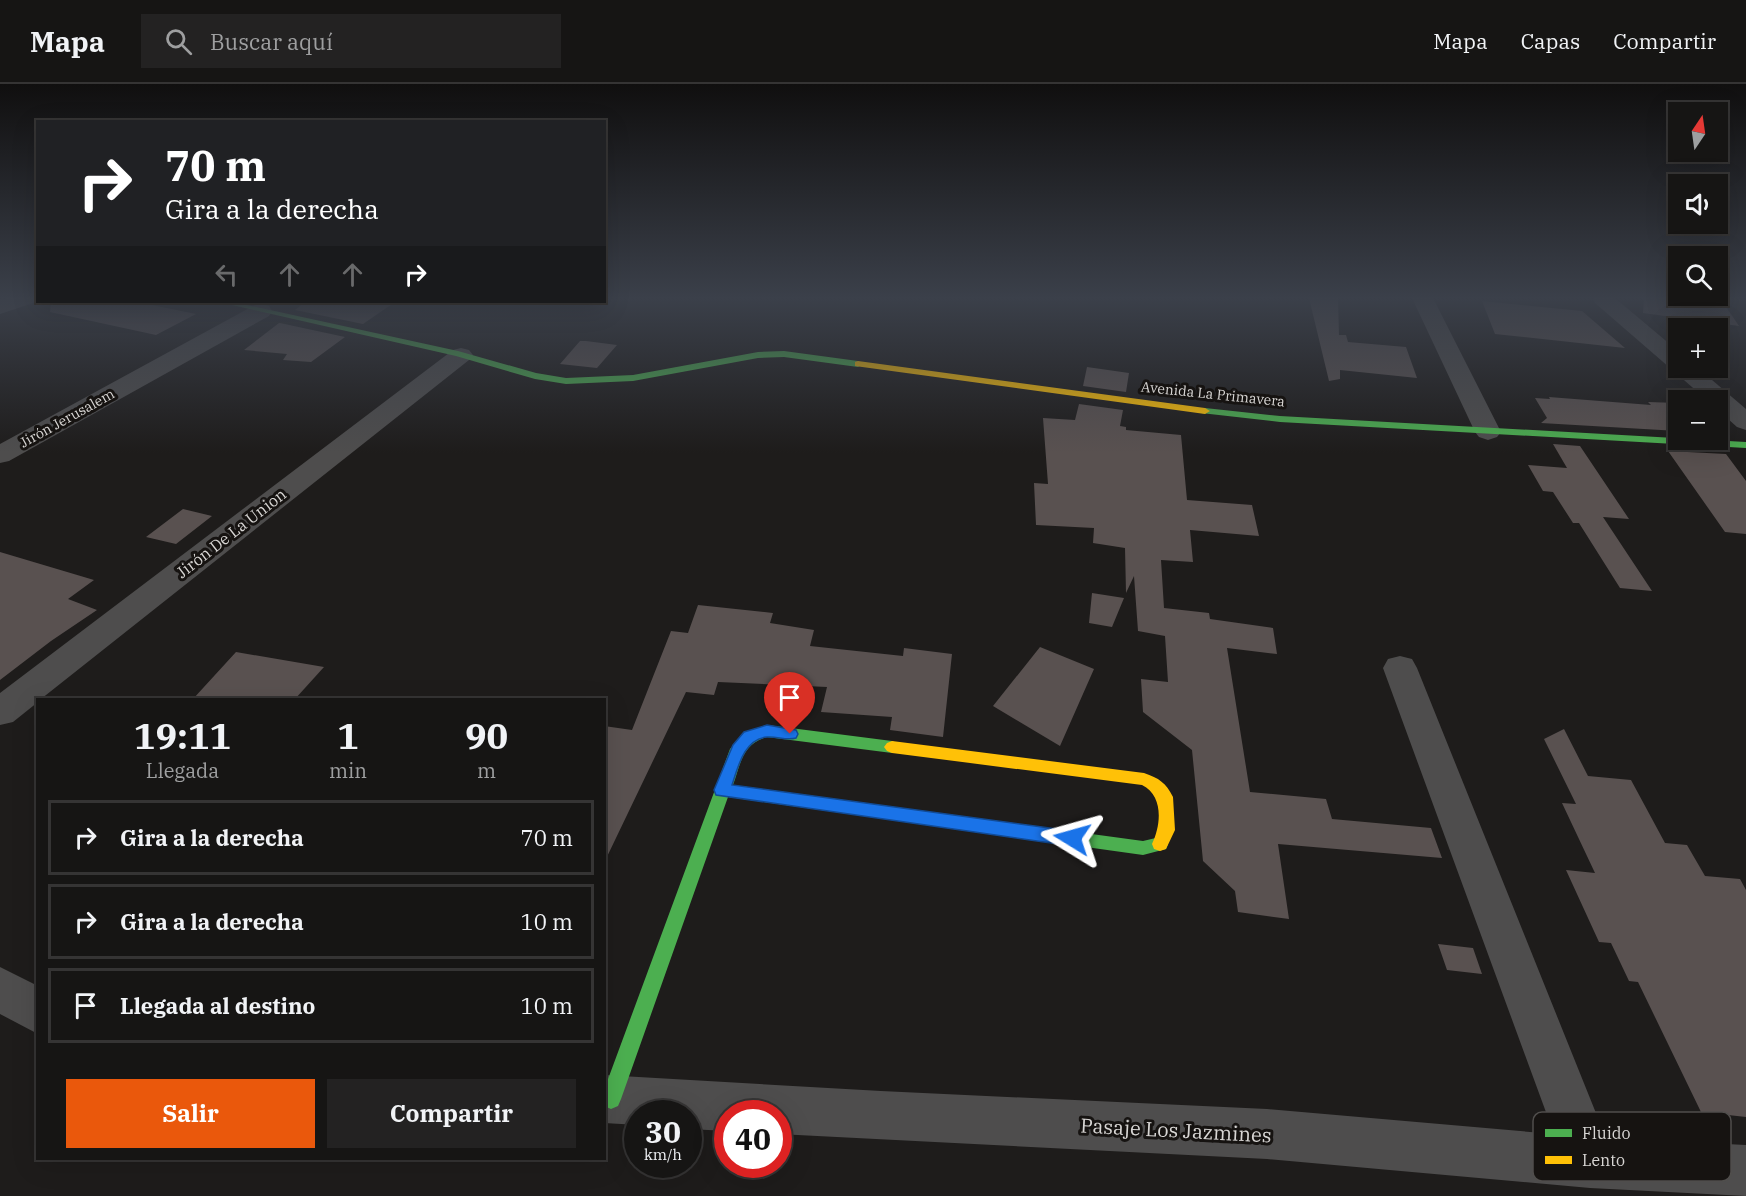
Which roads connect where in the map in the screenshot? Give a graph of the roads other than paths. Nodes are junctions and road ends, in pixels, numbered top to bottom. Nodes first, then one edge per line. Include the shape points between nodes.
1 (189, 350) edge
2 (438, 350) edge
3 (1448, 350) edge
4 (461, 355) junction
5 (1695, 378) edge
6 (1746, 422) edge
7 (1488, 432) junction
8 (1746, 445) edge
9 (0, 455) edge
10 (1400, 668) dead end
11 (0, 712) edge
12 (722, 790) junction
13 (0, 989) edge
14 (36, 1011) edge
15 (608, 1099) edge
16 (1570, 1112) edge
17 (1533, 1158) edge

1 - 9 street, Jirón Jerusalem
2 - 4 street, Avenida La Primavera
3 - 7 street
4 - 7 street, Avenida La Primavera via 542,380 581,382 620,380 750,354 784,354 1173,408
4 - 11 street, Jirón De La Union
5 - 6 street
7 - 8 street, Avenida La Primavera
10 - 16 street
12 - 12 street via 1143,848 1160,845 1167,830 1165,797 1157,785 1144,779 767,731 749,736 738,749
12 - 15 street
13 - 14 street
15 - 17 street, Pasaje Los Jazmines via 1267,1134

